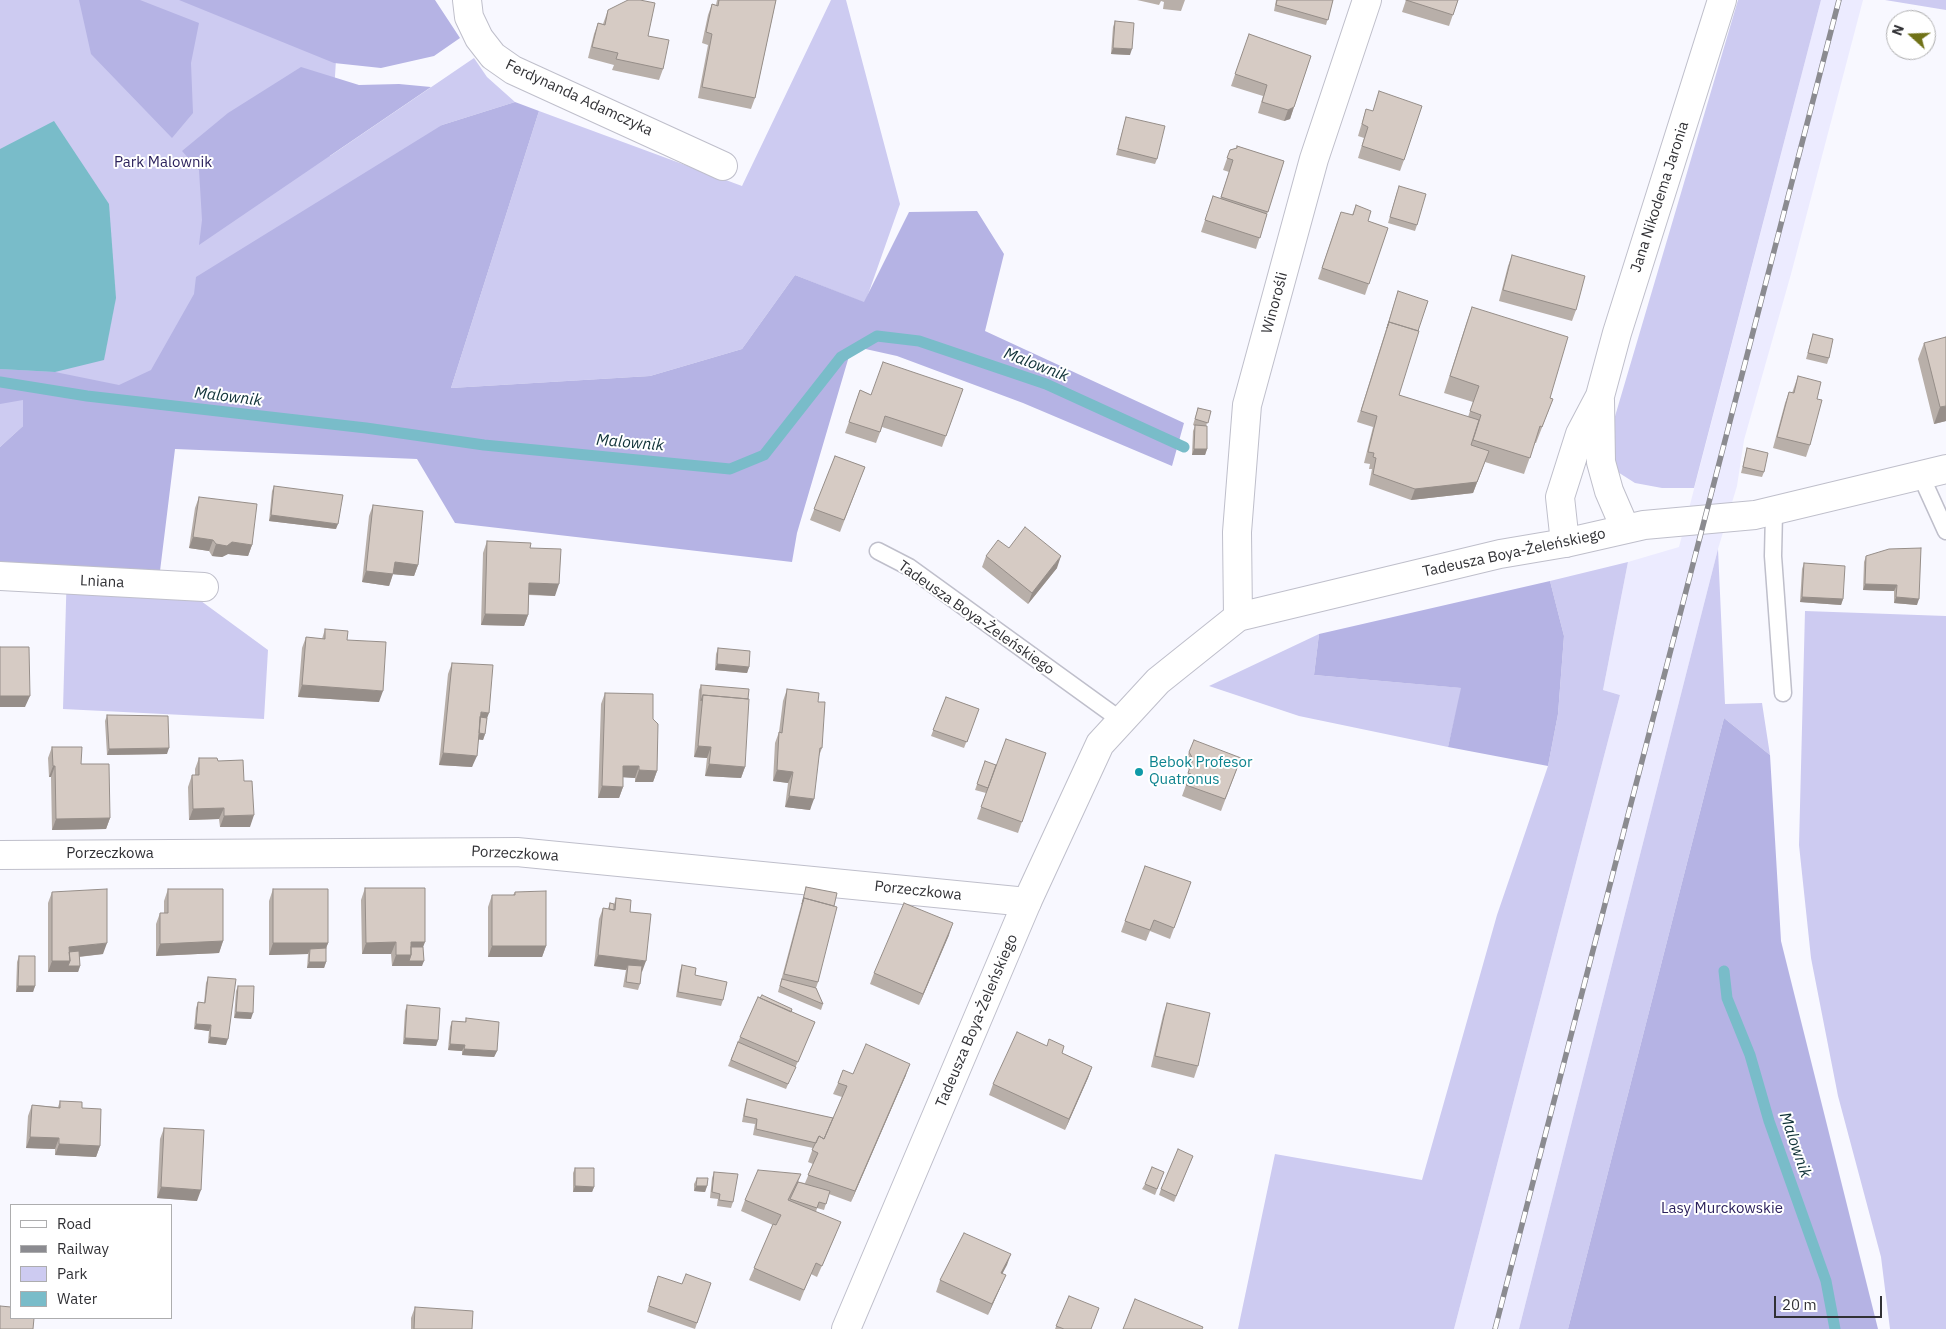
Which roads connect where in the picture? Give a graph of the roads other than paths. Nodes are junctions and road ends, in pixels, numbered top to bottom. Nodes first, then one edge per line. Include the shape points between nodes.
1 (467, 0) edge
2 (1367, 0) edge
3 (1722, 0) edge
4 (723, 166) dead end
5 (1600, 396) junction
6 (1933, 473) edge
7 (1774, 512) junction
8 (1625, 528) junction
9 (1946, 531) edge
10 (1565, 543) junction
11 (878, 551) dead end
12 (0, 576) edge
13 (204, 587) dead end
14 (1238, 616) junction
15 (1782, 693) dead end
16 (1122, 721) junction
17 (0, 855) edge
18 (1027, 902) junction
19 (846, 1329) edge

1 - 4 street, Ferdynanda Adamczyka via 469,17 479,38 493,56 513,70
2 - 14 street, Winorośli via 1314,159 1247,405 1237,532
3 - 5 street, Jana Nikodema Jaronia
5 - 8 street, Jana Nikodema Jaronia via 1601,462
5 - 10 street, Jana Nikodema Jaronia via 1580,434 1560,497
6 - 7 street, Tadeusza Boya-Żeleńskiego
6 - 9 lane
7 - 8 street, Tadeusza Boya-Żeleńskiego
7 - 15 lane via 1773,556
8 - 10 street, Tadeusza Boya-Żeleńskiego
10 - 14 street, Tadeusza Boya-Żeleńskiego via 1500,554
11 - 16 lane, Tadeusza Boya-Żeleńskiego via 909,567
12 - 13 street, Lniana
14 - 16 street, Tadeusza Boya-Żeleńskiego via 1158,681
16 - 18 street, Tadeusza Boya-Żeleńskiego via 1100,744
17 - 18 street, Porzeczkowa via 517,852
18 - 19 street, Tadeusza Boya-Żeleńskiego

